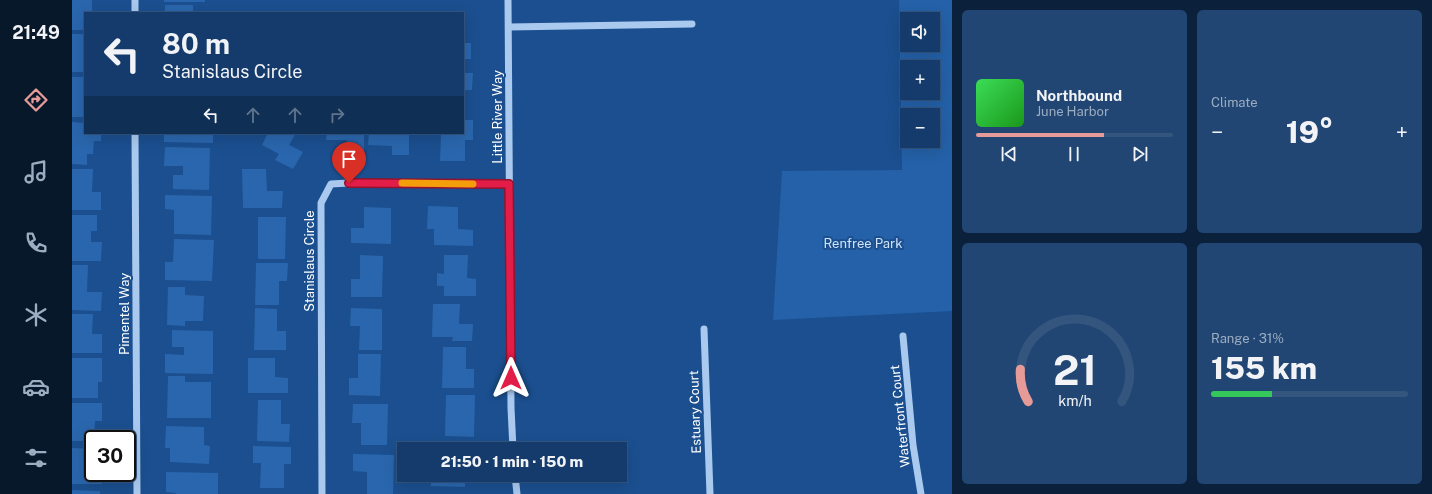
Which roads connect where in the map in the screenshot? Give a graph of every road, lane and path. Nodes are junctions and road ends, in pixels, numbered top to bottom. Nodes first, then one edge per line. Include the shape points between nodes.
1 (135, 0) edge
2 (508, 0) edge
3 (135, 12) edge
4 (692, 24) dead end
5 (509, 27) junction
6 (135, 134) edge
7 (509, 184) junction
8 (704, 329) dead end
9 (903, 336) dead end
10 (513, 442) edge
11 (516, 482) edge
12 (137, 494) edge
13 (322, 494) edge
14 (517, 494) edge
15 (710, 494) edge
16 (921, 494) edge

1 - 3 street
2 - 5 street, Little River Way
4 - 5 street
5 - 7 street, Little River Way
6 - 12 street, Pimentel Way
7 - 10 street, Little River Way
7 - 13 street, Stanislaus Circle via 331,184 321,203
8 - 15 street, Estuary Court
9 - 16 street, Waterfront Court via 913,445
11 - 14 street

